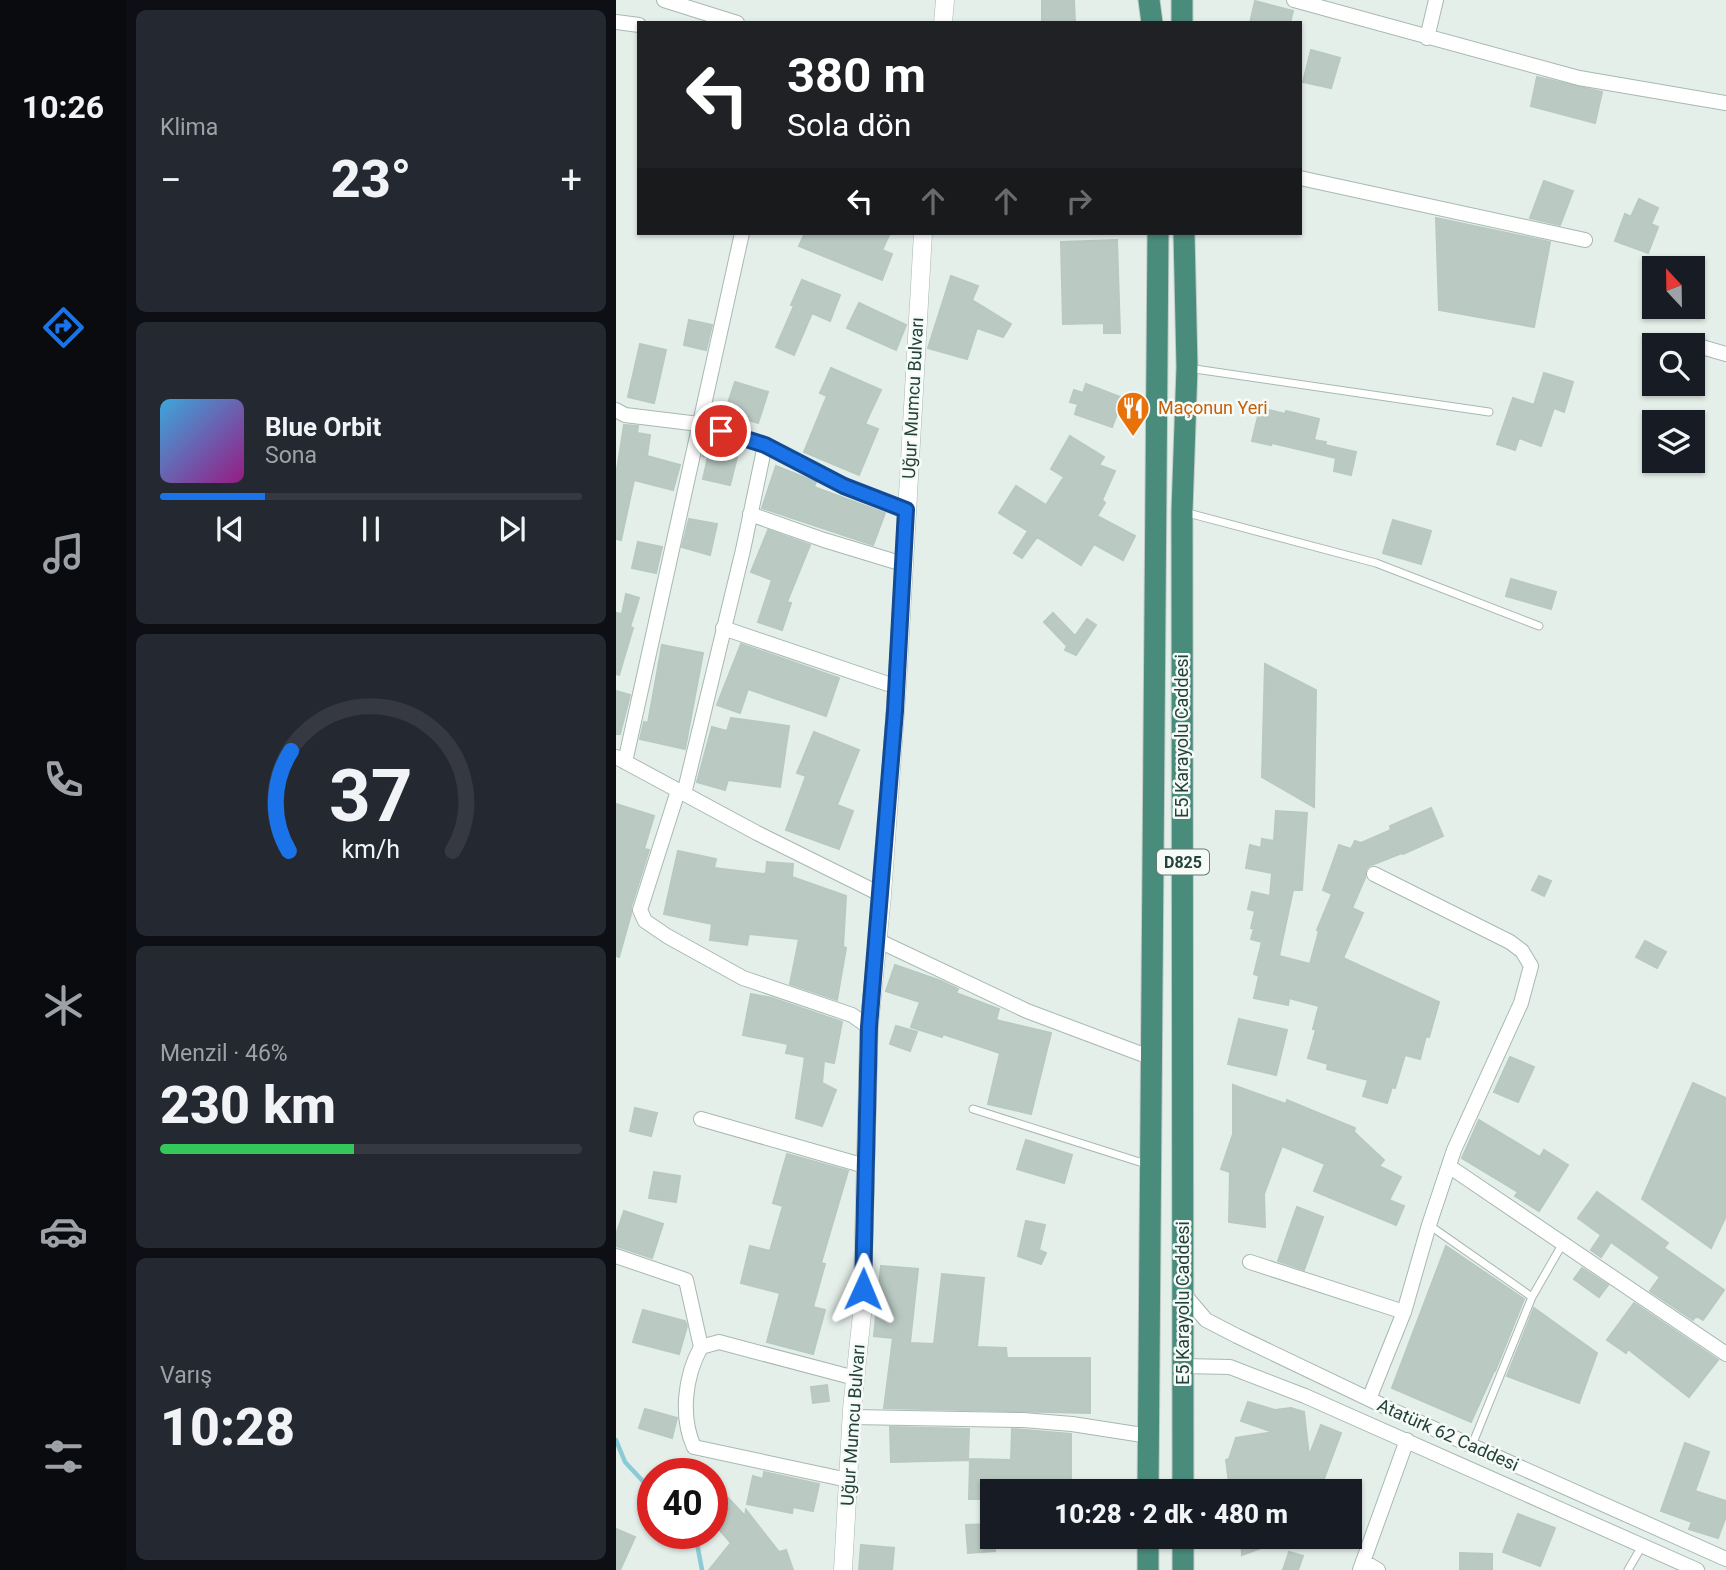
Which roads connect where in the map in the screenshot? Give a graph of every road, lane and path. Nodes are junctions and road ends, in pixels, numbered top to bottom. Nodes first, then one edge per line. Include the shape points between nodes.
1 (664, 0) edge
2 (945, 0) edge
3 (1149, 0) edge
4 (1158, 0) edge
5 (1182, 0) edge
6 (1294, 0) edge
7 (1436, 0) edge
8 (705, 6) edge
9 (733, 21) edge
10 (943, 21) edge
11 (1152, 21) edge
12 (1159, 21) edge
13 (1182, 21) edge
14 (616, 22) edge
15 (637, 25) edge
16 (1427, 38) junction
17 (1726, 103) edge
18 (1302, 178) edge
19 (742, 235) edge
20 (923, 235) edge
21 (1158, 235) edge
22 (1184, 235) edge
23 (1585, 240) dead end
24 (1705, 348) edge
25 (1726, 354) edge
26 (1187, 368) junction
27 (616, 410) edge
28 (1489, 412) dead end
29 (699, 424) junction
30 (765, 445) junction
31 (906, 510) junction
32 (1182, 511) junction
33 (750, 514) junction
34 (903, 564) junction
35 (1539, 626) dead end
36 (723, 628) junction
37 (897, 687) junction
38 (621, 759) edge
39 (681, 792) junction
40 (1374, 874) dead end
41 (882, 895) junction
42 (877, 940) junction
43 (869, 1027) junction
44 (1152, 1058) junction
45 (974, 1109) dead end
46 (701, 1118) dead end
47 (865, 1166) junction
48 (1151, 1166) junction
49 (1450, 1167) junction
50 (1429, 1225) junction
51 (1563, 1243) junction
52 (616, 1256) edge
53 (1250, 1262) dead end
54 (1183, 1293) junction
55 (1532, 1297) junction
56 (1404, 1312) junction
57 (701, 1346) junction
58 (1726, 1354) edge
59 (1183, 1366) junction
60 (855, 1378) junction
61 (1369, 1399) junction
62 (852, 1417) junction
63 (1149, 1436) junction
64 (1407, 1440) junction
65 (1471, 1446) junction
66 (1149, 1479) edge
67 (1183, 1479) edge
68 (848, 1480) junction
69 (1642, 1545) junction
70 (1148, 1549) edge
71 (1183, 1549) edge
72 (1726, 1559) edge
73 (1362, 1566) edge
74 (843, 1570) edge
75 (1148, 1570) edge
76 (1183, 1570) edge
77 (1378, 1570) edge
78 (1628, 1570) edge
79 (1697, 1570) edge

1 - 8 street
2 - 10 street
3 - 11 highway
4 - 12 highway
5 - 13 highway
6 - 16 street
7 - 16 street
8 - 9 street
14 - 15 street
16 - 17 street via 1579,78
18 - 23 street
19 - 29 street
20 - 31 street, Uğur Mumcu Bulvarı
21 - 44 highway, E5 Karayolu Caddesi / D825
22 - 26 highway, E5 Karayolu Caddesi / D825
24 - 25 street
26 - 28 lane
26 - 32 highway, E5 Karayolu Caddesi / D825
27 - 29 street
29 - 30 street
29 - 38 street
30 - 31 street via 844,486
30 - 33 street
31 - 34 street, Uğur Mumcu Bulvarı
32 - 35 lane via 1376,564
32 - 54 highway, E5 Karayolu Caddesi / D825
33 - 34 street
33 - 36 street
34 - 37 street, Uğur Mumcu Bulvarı
36 - 37 street
36 - 39 street
37 - 41 street, Uğur Mumcu Bulvarı
38 - 39 street
39 - 41 street
39 - 43 street via 640,909 645,921 743,978 852,1015
40 - 49 street via 1510,942 1531,966 1521,1003
41 - 42 street, Uğur Mumcu Bulvarı
42 - 43 street, Uğur Mumcu Bulvarı
42 - 44 street via 1027,1011
43 - 47 street, Uğur Mumcu Bulvarı
44 - 48 highway, E5 Karayolu Caddesi / D825
45 - 48 lane
46 - 47 street
47 - 60 street, Uğur Mumcu Bulvarı via 862,1314
48 - 63 highway, E5 Karayolu Caddesi / D825
49 - 50 street
49 - 51 street
50 - 55 lane
50 - 56 street
51 - 55 lane
51 - 58 street
52 - 57 street via 686,1280
53 - 56 street
54 - 59 highway, E5 Karayolu Caddesi / D825
54 - 61 street, Atatürk 62 Caddesi via 1206,1320
55 - 65 lane
56 - 61 street
57 - 60 street via 719,1342
57 - 68 street via 691,1365 686,1403 687,1432 694,1447
59 - 64 street, Atatürk 62 Caddesi via 1230,1367
59 - 67 highway, E5 Karayolu Caddesi / D825
60 - 62 street, Uğur Mumcu Bulvarı
61 - 65 street, Atatürk 62 Caddesi
62 - 63 street via 1024,1420
62 - 68 street, Uğur Mumcu Bulvarı
63 - 66 highway, E5 Karayolu Caddesi / D825
64 - 69 street, Atatürk 62 Caddesi
64 - 73 street
65 - 72 street, Atatürk 62 Caddesi
68 - 74 street, Uğur Mumcu Bulvarı
69 - 78 lane
69 - 79 street, Atatürk 62 Caddesi
70 - 75 highway
71 - 76 highway
73 - 77 street

